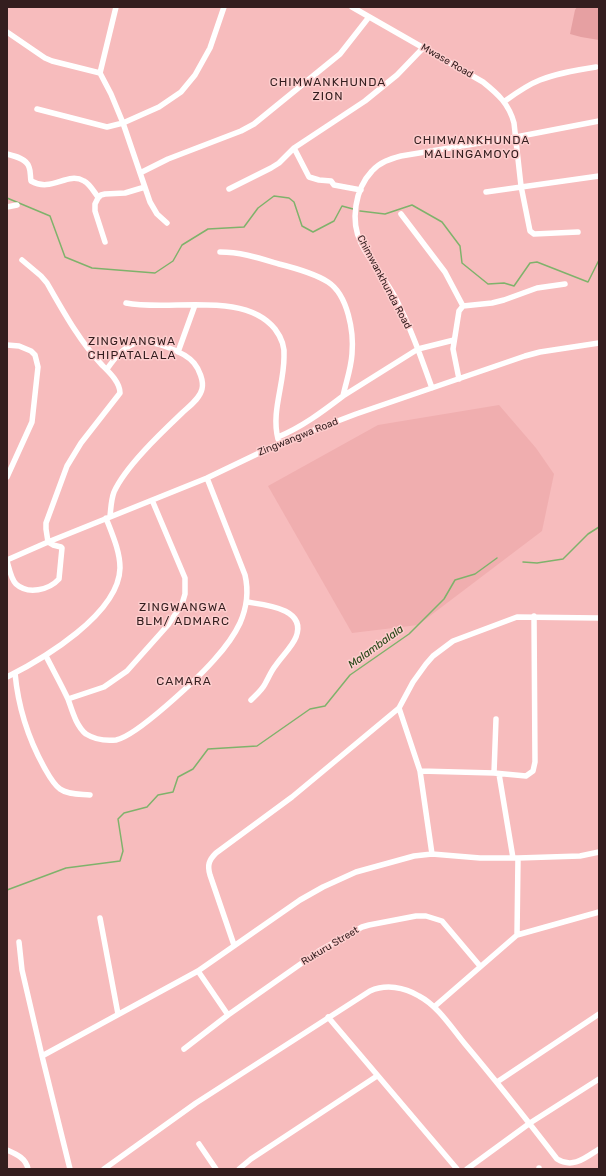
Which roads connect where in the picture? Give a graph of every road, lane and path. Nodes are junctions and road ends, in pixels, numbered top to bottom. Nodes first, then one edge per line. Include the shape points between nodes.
1 (116, 7) edge
2 (224, 7) edge
3 (352, 7) edge
4 (369, 18) junction
5 (7, 32) edge
6 (423, 48) junction
7 (596, 67) dead end
8 (100, 73) junction
9 (505, 101) junction
10 (37, 109) dead end
11 (599, 121) edge
12 (123, 123) junction
13 (516, 137) junction
14 (294, 148) junction
15 (7, 154) edge
16 (140, 172) junction
17 (599, 176) edge
18 (521, 186) junction
19 (145, 187) junction
20 (229, 189) dead end
21 (361, 190) junction
22 (486, 192) dead end
23 (98, 198) junction
24 (17, 205) dead end
25 (7, 207) edge
26 (401, 214) dead end
27 (167, 223) dead end
28 (578, 232) dead end
29 (105, 242) dead end
30 (220, 252) dead end
31 (22, 260) dead end
32 (565, 284) dead end
33 (126, 303) dead end
34 (195, 305) junction
35 (463, 306) junction
36 (454, 340) junction
37 (599, 343) edge
38 (7, 345) edge
39 (418, 349) junction
40 (178, 352) junction
41 (107, 369) junction
42 (460, 379) junction
43 (432, 388) junction
44 (343, 396) junction
45 (279, 440) junction
46 (7, 477) edge
47 (207, 478) junction
48 (152, 500) junction
49 (108, 517) junction
50 (48, 542) junction
51 (7, 560) edge
52 (247, 602) junction
53 (534, 616) junction
54 (599, 618) edge
55 (46, 656) junction
56 (15, 673) junction
57 (7, 677) edge
58 (68, 699) junction
59 (251, 700) dead end
60 (399, 708) junction
61 (496, 719) dead end
62 (420, 771) junction
63 (497, 773) junction
64 (90, 795) dead end
65 (599, 852) edge
66 (432, 854) junction
67 (516, 858) junction
68 (599, 912) edge
69 (100, 918) dead end
70 (517, 935) junction
71 (19, 942) dead end
72 (234, 945) junction
73 (480, 966) junction
74 (198, 971) junction
75 (434, 1007) junction
76 (118, 1014) junction
77 (599, 1014) edge
78 (228, 1016) junction
79 (328, 1017) junction
80 (184, 1049) dead end
81 (42, 1056) junction
82 (377, 1076) junction
83 (599, 1079) edge
84 (497, 1082) junction
85 (530, 1123) junction
86 (199, 1144) dead end
87 (599, 1149) edge
88 (7, 1150) edge
89 (107, 1168) edge
90 (28, 1169) edge
91 (70, 1169) edge
92 (216, 1169) edge
93 (239, 1169) edge
94 (457, 1169) edge
95 (467, 1169) edge

1 - 8 street
2 - 12 street via 204,61 181,92 159,107
3 - 4 street, Mwase Road
4 - 6 street, Mwase Road
4 - 16 street via 340,54 254,124
5 - 8 street via 52,61
6 - 9 street, Mwase Road via 483,82
6 - 14 street via 381,89
7 - 9 street via 540,80
8 - 12 street
9 - 13 street, Mwase Road via 511,112
10 - 12 street via 107,127
11 - 13 street, Chimwankhunda Road
12 - 16 street
13 - 18 street, Mwase Road
13 - 21 street, Chimwankhunda Road via 388,160 372,171
14 - 20 street via 279,163
14 - 21 street via 309,177 331,180 334,185
15 - 23 street via 26,162 32,181 36,184 45,186 79,179 86,183
16 - 19 street
17 - 18 street
18 - 22 street
18 - 28 street, Mwase Road via 531,233
19 - 23 street via 132,192 105,194
19 - 27 street via 154,210
21 - 39 street, Chimwankhunda Road via 355,211 359,238 395,298
23 - 29 street via 95,211
24 - 25 street
26 - 35 street via 445,272
30 - 44 street via 245,254 319,277 339,294 345,305 353,339
31 - 41 street via 41,276 85,344
32 - 35 street via 537,288 492,303
33 - 34 street via 138,306
34 - 40 street
34 - 45 street via 253,312 267,321 278,334 283,345 284,357 275,420
35 - 36 street via 459,311
36 - 39 street
36 - 42 street via 454,355
37 - 42 street, Zingwangwa Road via 532,354
38 - 46 street via 31,351 35,355 38,367 32,422
39 - 43 street, Chimwankhunda Road
39 - 44 street
40 - 41 street via 152,343 137,343 122,351
40 - 49 street via 189,358 196,366 203,385 201,392 125,474 114,492
41 - 50 street via 119,385 120,393 81,443 67,466 46,523
42 - 43 street, Zingwangwa Road
43 - 45 street, Zingwangwa Road
44 - 45 street
45 - 47 street, Zingwangwa Road
47 - 48 street, Zingwangwa Road
47 - 52 street via 245,575
48 - 49 street, Zingwangwa Road
48 - 58 street via 184,578 185,594 182,604 168,625 127,671 104,687
49 - 50 street, Zingwangwa Road
49 - 55 street via 119,557 117,585 98,613
50 - 51 street, Zingwangwa Road
50 - 51 street via 62,548 60,576 49,586 25,590 16,585
52 - 58 street via 236,631 214,660 163,708 126,736 116,740 104,740 87,734 72,712
52 - 59 street via 284,610 290,613 297,624 297,632 291,645 263,688
53 - 54 street
53 - 60 street via 507,620 444,647 426,664
53 - 63 street via 534,767 526,776
55 - 56 street
55 - 58 street
56 - 57 street
56 - 64 street via 26,729 49,776 60,789 68,793
60 - 62 street
60 - 72 street via 292,797 211,858 210,875
61 - 63 street
62 - 63 street
62 - 66 street
63 - 67 street
65 - 67 street via 580,856
66 - 67 street
66 - 72 street via 414,856 345,877 300,900
67 - 70 street
68 - 70 street
69 - 76 street
70 - 73 street
71 - 81 street via 22,970
72 - 74 street
73 - 75 street
73 - 78 street, Rukuru Street via 442,921 426,916 391,920 362,927 324,948
74 - 76 street
74 - 78 street
75 - 79 street via 407,990 379,987
75 - 84 street
76 - 81 street
77 - 84 street
78 - 80 street, Rukuru Street
79 - 82 street
79 - 89 street via 196,1103
81 - 91 street
82 - 93 street
82 - 94 street
83 - 85 street
84 - 85 street
85 - 87 street via 557,1159 577,1166
85 - 95 street
86 - 92 street
88 - 90 street via 20,1156

